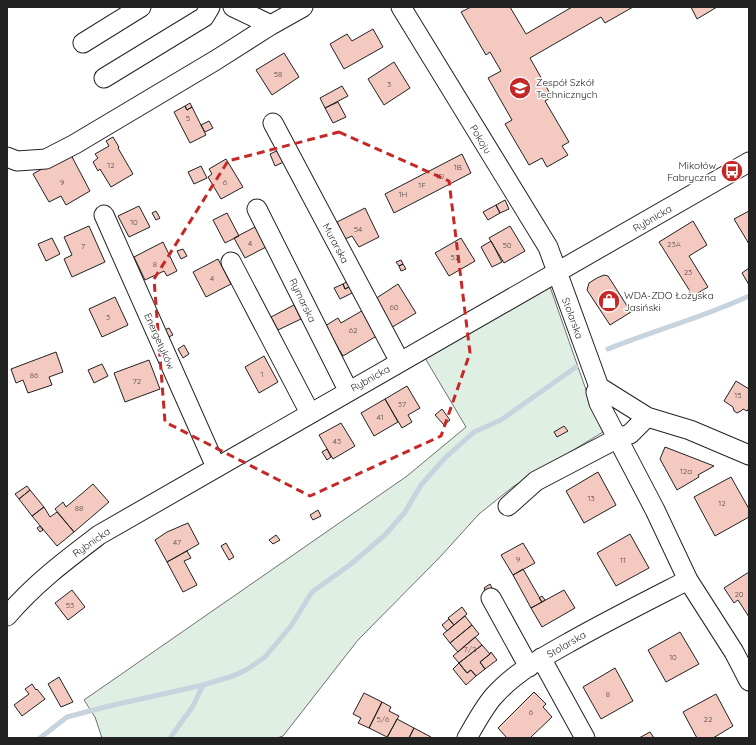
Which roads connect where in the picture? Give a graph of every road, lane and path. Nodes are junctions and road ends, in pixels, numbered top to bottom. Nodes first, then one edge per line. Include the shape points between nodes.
1 (141, 7) edge
2 (210, 7) edge
3 (233, 7) edge
4 (303, 7) edge
5 (401, 7) edge
6 (271, 25) junction
7 (83, 42) dead end
8 (104, 78) dead end
9 (273, 123) dead end
10 (7, 157) edge
11 (749, 162) edge
12 (257, 209) dead end
13 (104, 215) dead end
14 (231, 262) dead end
15 (557, 272) junction
16 (400, 362) junction
17 (599, 387) junction
18 (348, 390) junction
19 (310, 413) junction
20 (647, 417) junction
21 (618, 438) junction
22 (749, 455) edge
23 (216, 468) junction
24 (508, 506) dead end
25 (688, 580) junction
26 (491, 598) dead end
27 (7, 616) edge
28 (535, 663) junction
29 (749, 681) edge
30 (467, 738) edge
31 (584, 738) edge

1 - 7 street
2 - 8 street via 204,16
3 - 6 street
4 - 6 street
5 - 15 street, Pokoju via 548,246
6 - 10 street via 46,159 17,161
9 - 16 street, Murarska
11 - 15 street, Rybnicka
12 - 18 street, Rymarska
13 - 23 street, Energetyków
14 - 19 street
15 - 16 street, Rybnicka
15 - 17 street, Stolarska
16 - 18 street, Rybnicka
17 - 20 street
17 - 21 street, Stolarska via 596,392 599,403
18 - 19 street, Rybnicka
19 - 23 street, Rybnicka
20 - 21 street via 630,434
20 - 22 street via 690,430
21 - 24 street via 536,481
21 - 25 street, Stolarska
23 - 27 street, Rybnicka via 99,534 49,573
25 - 28 street, Stolarska via 593,628
25 - 29 street, Stolarska via 734,652
26 - 28 street
28 - 30 street, Stolarska via 493,697
28 - 31 street

